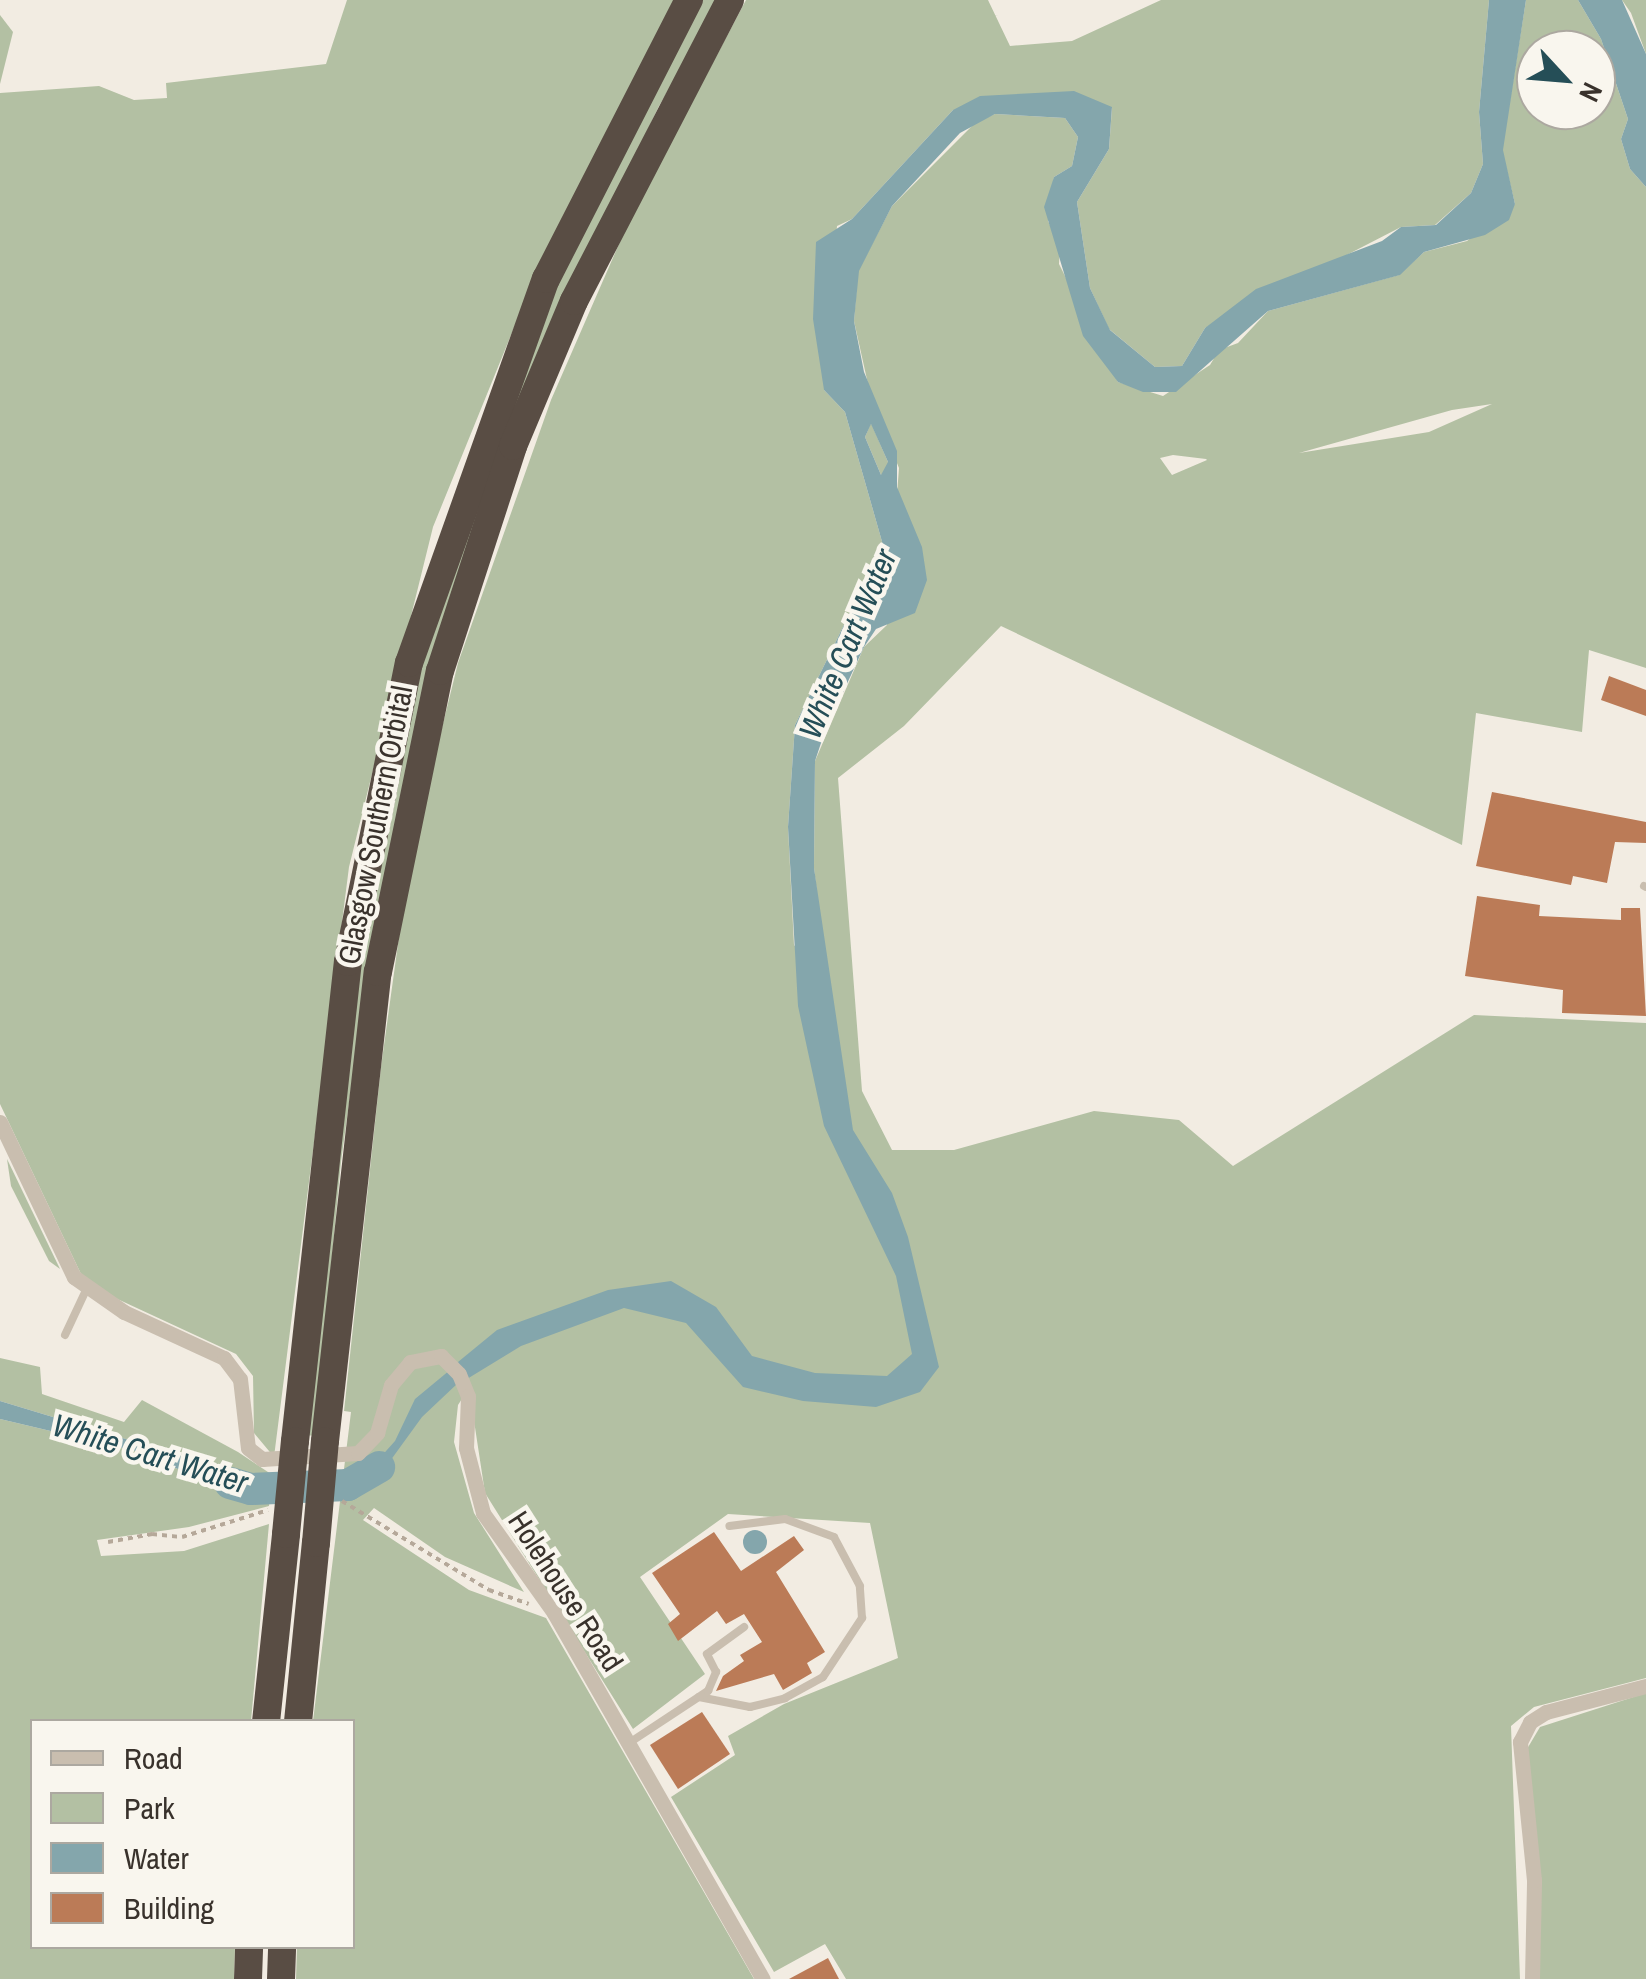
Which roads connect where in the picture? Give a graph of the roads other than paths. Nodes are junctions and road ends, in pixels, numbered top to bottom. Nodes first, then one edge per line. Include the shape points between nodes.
1 (689, 0) edge
2 (730, 0) edge
3 (0, 1122) edge
4 (87, 1288) junction
5 (65, 1334) dead end
6 (730, 1526) dead end
7 (744, 1627) dead end
8 (1646, 1686) edge
9 (699, 1697) junction
10 (266, 1719) edge
11 (298, 1719) edge
12 (629, 1744) junction
13 (250, 1949) edge
14 (282, 1949) edge
15 (248, 1979) edge
16 (282, 1979) edge
17 (762, 1979) edge
18 (1532, 1979) edge

1 - 10 highway, Glasgow Southern Orbital, bridge via 546,279 409,662 348,962
2 - 11 highway, Glasgow Southern Orbital, bridge via 574,302 512,446 440,671 378,972
3 - 4 street, Holehouse Road via 67,1265
4 - 5 lane
4 - 12 street, Holehouse Road via 224,1358 240,1380 248,1448 271,1462 358,1453 377,1433 399,1372 421,1357 441,1356 468,1396 466,1448 483,1513 554,1613
6 - 9 lane via 785,1520 834,1537 860,1586 862,1618 823,1677 784,1698 750,1707
7 - 9 lane via 707,1654 716,1672
8 - 18 street via 1546,1712 1530,1722 1520,1742 1534,1880
9 - 12 lane
12 - 17 street, Holehouse Road
13 - 15 highway
14 - 16 highway

